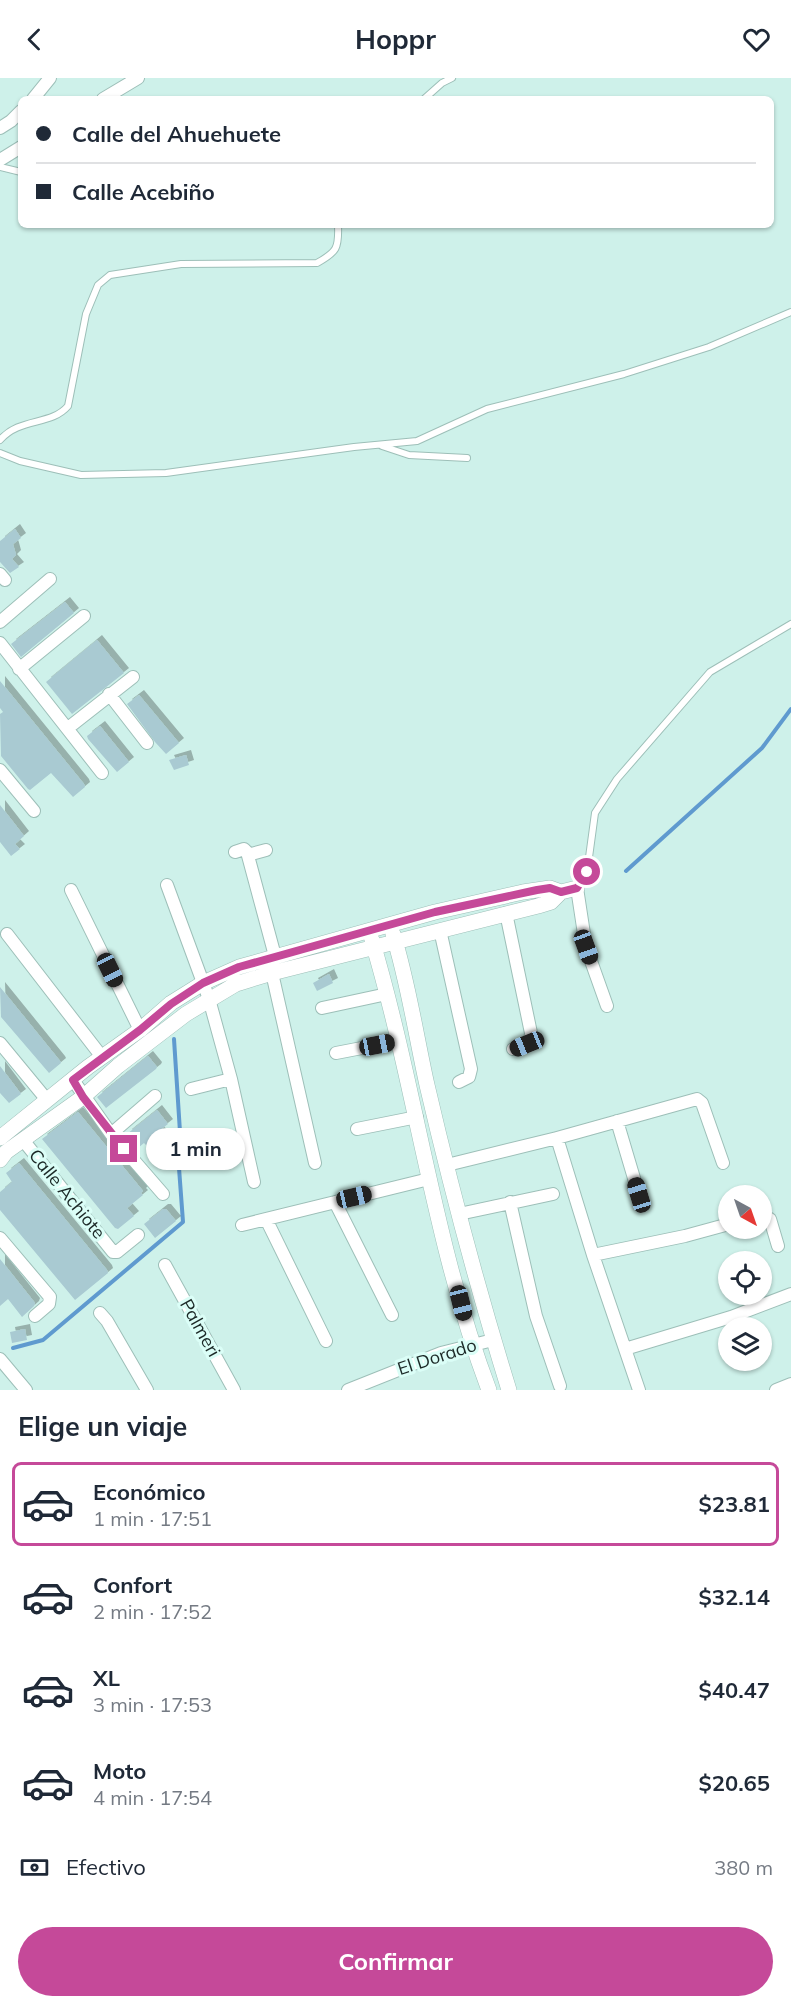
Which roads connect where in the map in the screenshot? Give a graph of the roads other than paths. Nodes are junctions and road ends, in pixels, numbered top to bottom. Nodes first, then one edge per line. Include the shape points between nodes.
1 (50, 78) edge
2 (138, 78) edge
3 (452, 78) edge
4 (35, 96) edge
5 (108, 96) edge
6 (427, 96) edge
7 (18, 114) edge
8 (0, 128) edge
9 (18, 149) edge
10 (0, 160) edge
11 (0, 167) edge
12 (18, 171) edge
13 (338, 228) edge
14 (791, 312) edge
15 (0, 440) edge
16 (381, 446) junction
17 (0, 453) edge
18 (467, 458) dead end
19 (51, 579) dead end
20 (84, 616) dead end
21 (0, 622) edge
22 (791, 624) edge
23 (0, 643) edge
24 (19, 669) junction
25 (133, 677) dead end
26 (110, 694) junction
27 (68, 728) junction
28 (147, 743) dead end
29 (0, 770) edge
30 (102, 773) dead end
31 (34, 811) dead end
32 (266, 850) dead end
33 (167, 885) dead end
34 (577, 888) junction
35 (71, 890) dead end
36 (561, 892) junction
37 (506, 913) junction
38 (390, 926) junction
39 (440, 930) junction
40 (370, 931) junction
41 (7, 934) dead end
42 (396, 942) junction
43 (375, 948) junction
44 (275, 956) junction
45 (272, 973) junction
46 (203, 983) junction
47 (387, 994) junction
48 (209, 999) junction
49 (607, 1006) dead end
50 (322, 1008) dead end
51 (140, 1030) junction
52 (398, 1041) junction
53 (0, 1043) edge
54 (513, 1049) dead end
55 (336, 1053) dead end
56 (102, 1057) junction
57 (231, 1079) junction
58 (73, 1080) junction
59 (459, 1082) dead end
60 (427, 1087) junction
61 (191, 1089) dead end
62 (411, 1089) junction
63 (156, 1096) dead end
64 (83, 1097) junction
65 (47, 1100) junction
66 (417, 1117) junction
67 (617, 1121) junction
68 (357, 1129) dead end
69 (111, 1134) junction
70 (0, 1138) edge
71 (557, 1138) junction
72 (23, 1140) junction
73 (244, 1145) junction
74 (204, 1154) dead end
75 (0, 1160) edge
76 (315, 1163) dead end
77 (723, 1163) dead end
78 (447, 1165) junction
79 (429, 1179) junction
80 (254, 1182) dead end
81 (163, 1194) dead end
82 (553, 1194) dead end
83 (639, 1195) dead end
84 (335, 1202) junction
85 (510, 1202) junction
86 (459, 1214) junction
87 (266, 1219) junction
88 (242, 1225) dead end
89 (718, 1227) edge
90 (772, 1227) edge
91 (138, 1235) dead end
92 (0, 1238) edge
93 (777, 1246) dead end
94 (592, 1255) junction
95 (165, 1265) dead end
96 (791, 1294) edge
97 (99, 1312) dead end
98 (392, 1315) dead end
99 (35, 1316) dead end
100 (494, 1340) junction
101 (326, 1341) dead end
102 (472, 1344) junction
103 (625, 1349) junction
104 (0, 1359) edge
105 (791, 1384) edge
106 (560, 1386) dead end
107 (26, 1390) edge
108 (147, 1390) edge
109 (234, 1390) edge
110 (348, 1390) edge
111 (489, 1390) edge
112 (509, 1390) edge
113 (637, 1390) edge
114 (776, 1390) edge

1 - 4 street
2 - 5 street
3 - 6 lane
7 - 8 street
9 - 10 street
11 - 12 lane
13 - 15 lane via 339,242 332,254 317,263 181,264 110,275 98,285 86,314 68,406 60,415 21,425
14 - 16 lane via 709,347 624,374 487,409 417,441
16 - 17 lane via 166,473 81,475
16 - 18 lane via 409,455
19 - 21 street
20 - 24 street
22 - 34 lane via 710,672 617,778 595,813 587,872
23 - 24 street
24 - 27 street
25 - 26 street
26 - 27 street
26 - 28 street
27 - 30 street
29 - 31 street
32 - 44 street via 242,853
33 - 46 street
34 - 36 street
34 - 49 street via 586,947
35 - 51 street
36 - 37 street via 551,902
36 - 38 street via 550,888 523,892
37 - 39 street
37 - 54 street via 531,1033 530,1041
38 - 40 street
38 - 42 street
39 - 42 street
39 - 59 street via 471,1069 469,1077
40 - 43 street
40 - 44 street
41 - 56 street
42 - 43 street
42 - 60 street
43 - 45 street
43 - 47 street
44 - 46 street
45 - 48 street via 236,984
45 - 76 street
46 - 48 street
46 - 51 street
47 - 50 street
47 - 52 street
48 - 57 street
48 - 64 street
51 - 56 street
52 - 55 street
52 - 62 street
53 - 65 street
56 - 58 street
57 - 61 street
57 - 73 street
58 - 64 street
58 - 65 street
60 - 62 street
60 - 78 street
62 - 66 street
63 - 69 street
64 - 69 street
64 - 72 street
65 - 70 street
66 - 68 street
66 - 79 street
67 - 71 street
67 - 77 street via 698,1099
67 - 83 street
69 - 81 street
71 - 78 street
71 - 94 street
72 - 75 street
72 - 91 street, Calle Achiote via 113,1252
73 - 74 street
73 - 80 street
78 - 86 street
79 - 84 street
79 - 102 street
82 - 85 street
84 - 87 street
84 - 98 street
85 - 86 street
85 - 106 street via 536,1316
86 - 100 street
87 - 88 street
87 - 101 street
89 - 94 street
90 - 93 street
92 - 99 street via 50,1297 49,1304
94 - 103 street
95 - 109 street, Palmeri
96 - 103 street
97 - 108 street
100 - 102 street, El Dorado
100 - 112 street
102 - 110 street, El Dorado
102 - 111 street
103 - 113 street
104 - 107 street
105 - 114 street

